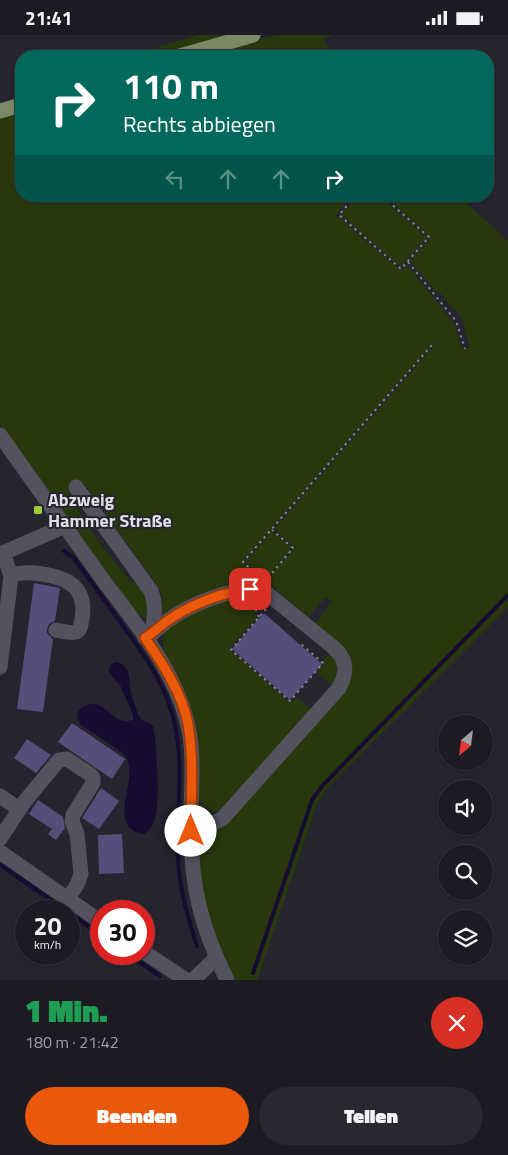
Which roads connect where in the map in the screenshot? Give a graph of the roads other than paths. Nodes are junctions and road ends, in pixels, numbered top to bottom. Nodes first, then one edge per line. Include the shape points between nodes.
1 (253, 35) edge
2 (201, 50) edge
3 (15, 107) edge
4 (0, 111) edge
5 (0, 435) edge
6 (76, 487) dead end
7 (65, 527) junction
8 (2, 554) edge
9 (11, 575) junction
10 (56, 630) dead end
11 (148, 636) junction
12 (0, 667) edge
13 (0, 796) edge
14 (19, 809) junction
15 (191, 831) junction
16 (0, 839) edge
17 (0, 852) edge
18 (67, 899) junction
19 (90, 915) edge
20 (216, 958) junction
21 (155, 959) edge
22 (186, 980) edge
23 (193, 980) edge
24 (227, 980) edge

1 - 2 main road
3 - 4 main road
5 - 7 street
6 - 11 street via 151,591 156,610
7 - 8 street
7 - 11 street
8 - 9 street
9 - 10 street via 28,572 57,576 75,588 84,610 81,626 73,632
9 - 12 street
11 - 15 street via 171,680 187,722
11 - 15 street via 190,608 211,599 237,591 264,590 339,652 346,669 344,680 335,693 223,818
13 - 14 street
14 - 16 street
14 - 18 street via 59,760 67,759 93,778 72,815 81,874
15 - 20 street via 194,885
17 - 18 street
18 - 19 street
20 - 23 street
20 - 24 street
21 - 22 street

